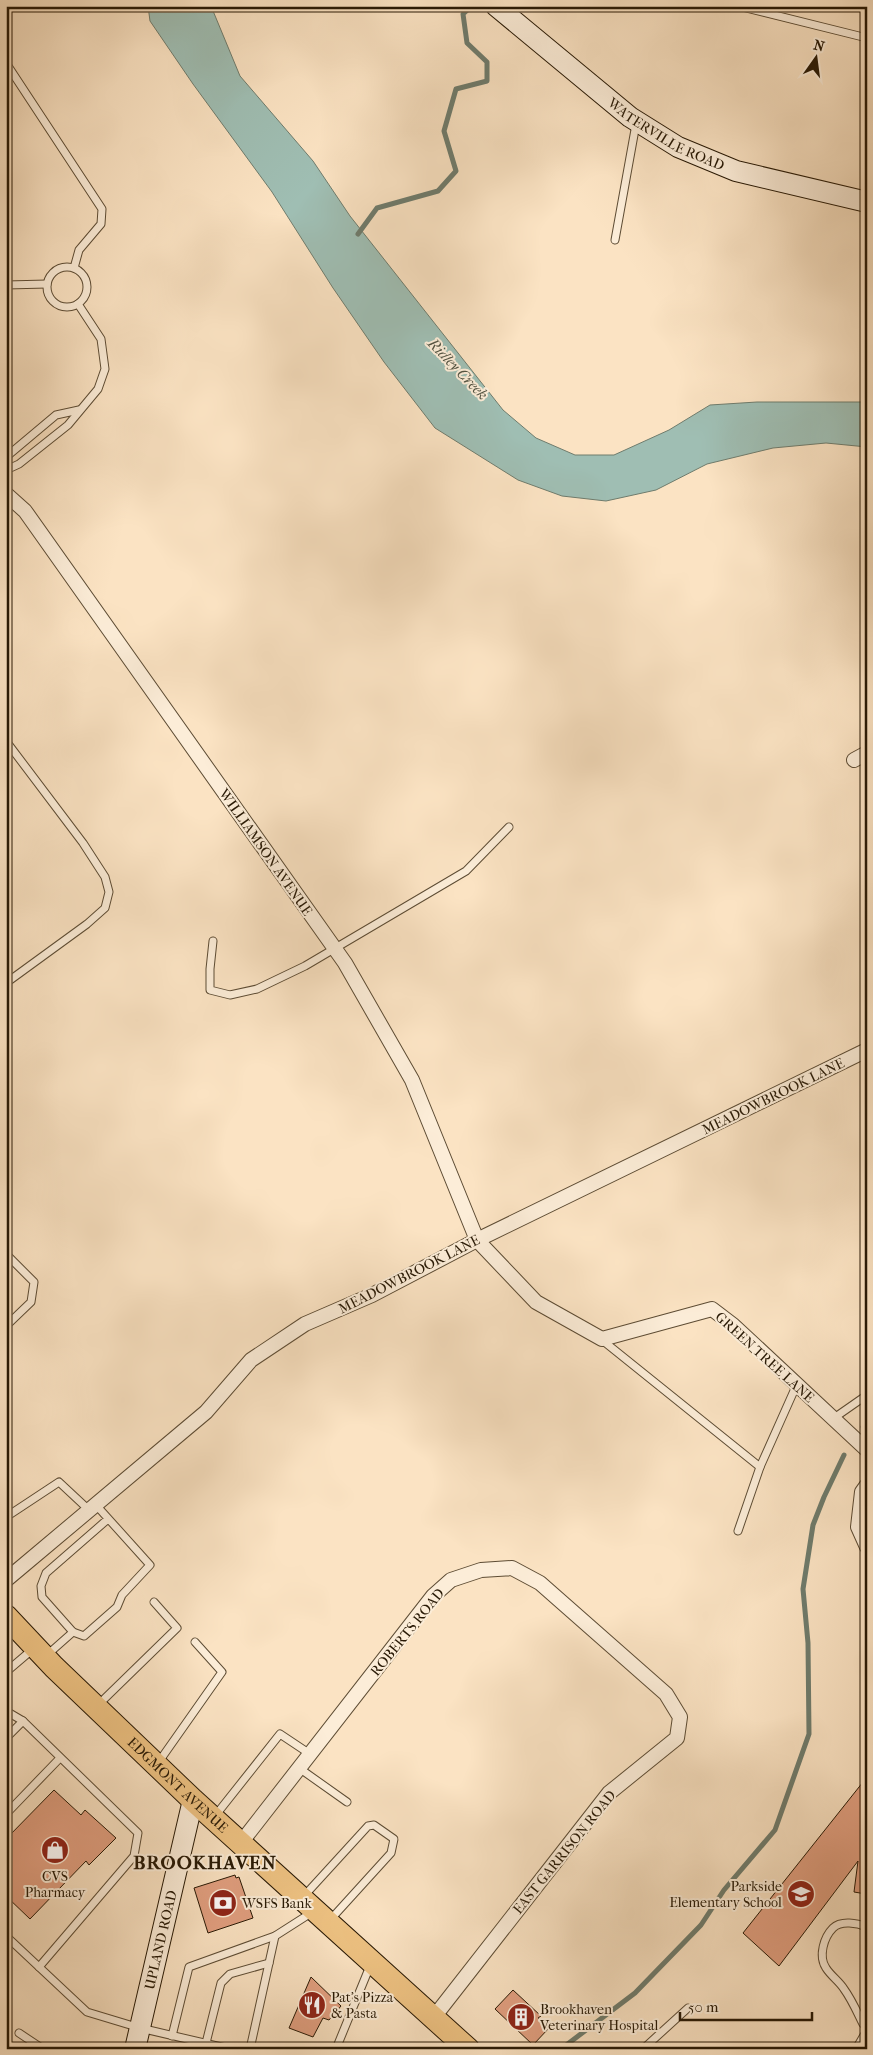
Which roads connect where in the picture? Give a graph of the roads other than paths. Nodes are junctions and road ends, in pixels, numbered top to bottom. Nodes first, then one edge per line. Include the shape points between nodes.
1 (496, 6) edge
2 (738, 6) edge
3 (867, 38) edge
4 (6, 63) edge
5 (636, 121) junction
6 (867, 202) edge
7 (615, 240) dead end
8 (74, 268) junction
9 (48, 284) junction
10 (6, 285) edge
11 (78, 304) junction
12 (79, 410) junction
13 (6, 457) edge
14 (6, 470) edge
15 (6, 494) edge
16 (6, 741) edge
17 (867, 753) edge
18 (854, 760) dead end
19 (510, 827) dead end
20 (213, 941) dead end
21 (334, 948) junction
22 (6, 983) edge
23 (867, 1050) edge
24 (477, 1240) junction
25 (6, 1254) edge
26 (6, 1326) edge
27 (602, 1339) junction
28 (797, 1384) junction
29 (867, 1395) edge
30 (834, 1418) junction
31 (867, 1450) edge
32 (760, 1467) junction
33 (867, 1485) edge
34 (92, 1508) junction
35 (6, 1517) edge
36 (108, 1519) junction
37 (738, 1531) dead end
38 (867, 1547) edge
39 (6, 1580) edge
40 (154, 1602) dead end
41 (6, 1616) edge
42 (73, 1632) junction
43 (196, 1642) dead end
44 (40, 1652) junction
45 (6, 1672) edge
46 (666, 1694) joint
47 (96, 1707) junction
48 (6, 1711) edge
49 (23, 1721) junction
50 (6, 1738) edge
51 (310, 1754) junction
52 (60, 1758) junction
53 (157, 1765) junction
54 (299, 1768) junction
55 (193, 1800) junction
56 (347, 1802) dead end
57 (6, 1814) edge
58 (213, 1818) junction
59 (240, 1844) junction
60 (316, 1910) junction
61 (867, 1927) edge
62 (6, 1936) edge
63 (275, 1936) junction
64 (372, 1961) junction
65 (269, 1963) junction
66 (39, 1967) junction
67 (688, 2008) dead end
68 (434, 2017) junction
69 (867, 2027) edge
70 (140, 2028) junction
71 (18, 2033) dead end
72 (172, 2036) junction
73 (867, 2037) edge
74 (206, 2043) junction
75 (43, 2049) edge
76 (135, 2049) edge
77 (230, 2049) edge
78 (250, 2049) edge
79 (336, 2049) edge
80 (468, 2049) edge
81 (642, 2049) edge
82 (860, 2049) edge

1 - 5 street, WATERVILLE ROAD
2 - 3 lane
4 - 8 lane via 102,209 102,224 79,250
5 - 6 street, WATERVILLE ROAD via 678,147 736,171
5 - 7 lane
8 - 9 lane via 57,270
8 - 11 lane via 82,273 88,290
9 - 10 lane
9 - 11 lane via 48,293 60,306
11 - 12 lane via 101,339 105,369 98,389
12 - 13 lane via 56,415
12 - 14 lane via 68,425 19,464
15 - 21 street, WILLIAMSON AVENUE via 24,511
16 - 22 lane via 83,843 105,877 109,892 105,908 87,924
17 - 18 street
19 - 21 lane via 466,871
20 - 21 lane via 210,990 230,995 257,989
21 - 24 street, WILLIAMSON AVENUE via 346,963 412,1080
23 - 24 street, MEADOWBROOK LANE
24 - 27 street via 536,1302
24 - 34 street, MEADOWBROOK LANE via 372,1295 305,1324 251,1360 206,1412
25 - 26 lane via 34,1282 31,1302
27 - 28 street, GREEN TREE LANE via 712,1310
27 - 32 lane
28 - 30 street, GREEN TREE LANE
28 - 32 lane
29 - 30 lane
30 - 31 street, GREEN TREE LANE
32 - 37 lane
33 - 38 street via 862,1492 858,1527
34 - 35 lane via 59,1482
34 - 36 lane
34 - 39 street, MEADOWBROOK LANE
36 - 42 lane via 46,1573 42,1597
36 - 42 lane via 150,1566 122,1595 117,1607 84,1636
40 - 47 lane via 177,1628
41 - 44 main road, EDGMONT AVENUE
42 - 44 lane
43 - 53 lane via 222,1672
44 - 45 lane
44 - 47 main road, EDGMONT AVENUE
46 - 51 street, ROBERTS ROAD via 540,1583 512,1568 481,1570 451,1580 433,1596
46 - 68 street, EAST GARRISON ROAD via 680,1717 677,1738 609,1793
47 - 53 main road, EDGMONT AVENUE
48 - 49 lane
49 - 50 lane
49 - 52 lane
51 - 54 street, ROBERTS ROAD
51 - 58 lane via 280,1734
52 - 57 lane
52 - 66 lane via 138,1833 134,1856
53 - 55 main road, EDGMONT AVENUE
54 - 56 lane
54 - 59 street, ROBERTS ROAD
55 - 58 main road, EDGMONT AVENUE
55 - 70 street, UPLAND ROAD
58 - 59 main road, EDGMONT AVENUE
59 - 60 main road, EDGMONT AVENUE
60 - 60 lane via 391,1853 394,1839 374,1825 368,1826
60 - 63 lane
60 - 64 main road, EDGMONT AVENUE
61 - 69 lane via 844,1923 835,1926 828,1934 823,1956 825,1967 842,1986 862,2024
62 - 66 lane
63 - 65 lane
63 - 72 lane via 189,1968
64 - 68 main road, EDGMONT AVENUE
64 - 79 lane
65 - 74 lane via 225,1978
65 - 78 lane
66 - 70 lane via 87,2012
67 - 81 lane
68 - 80 main road, EDGMONT AVENUE
70 - 72 lane
70 - 76 street, UPLAND ROAD
71 - 75 lane
72 - 74 lane
73 - 82 street
74 - 77 lane

